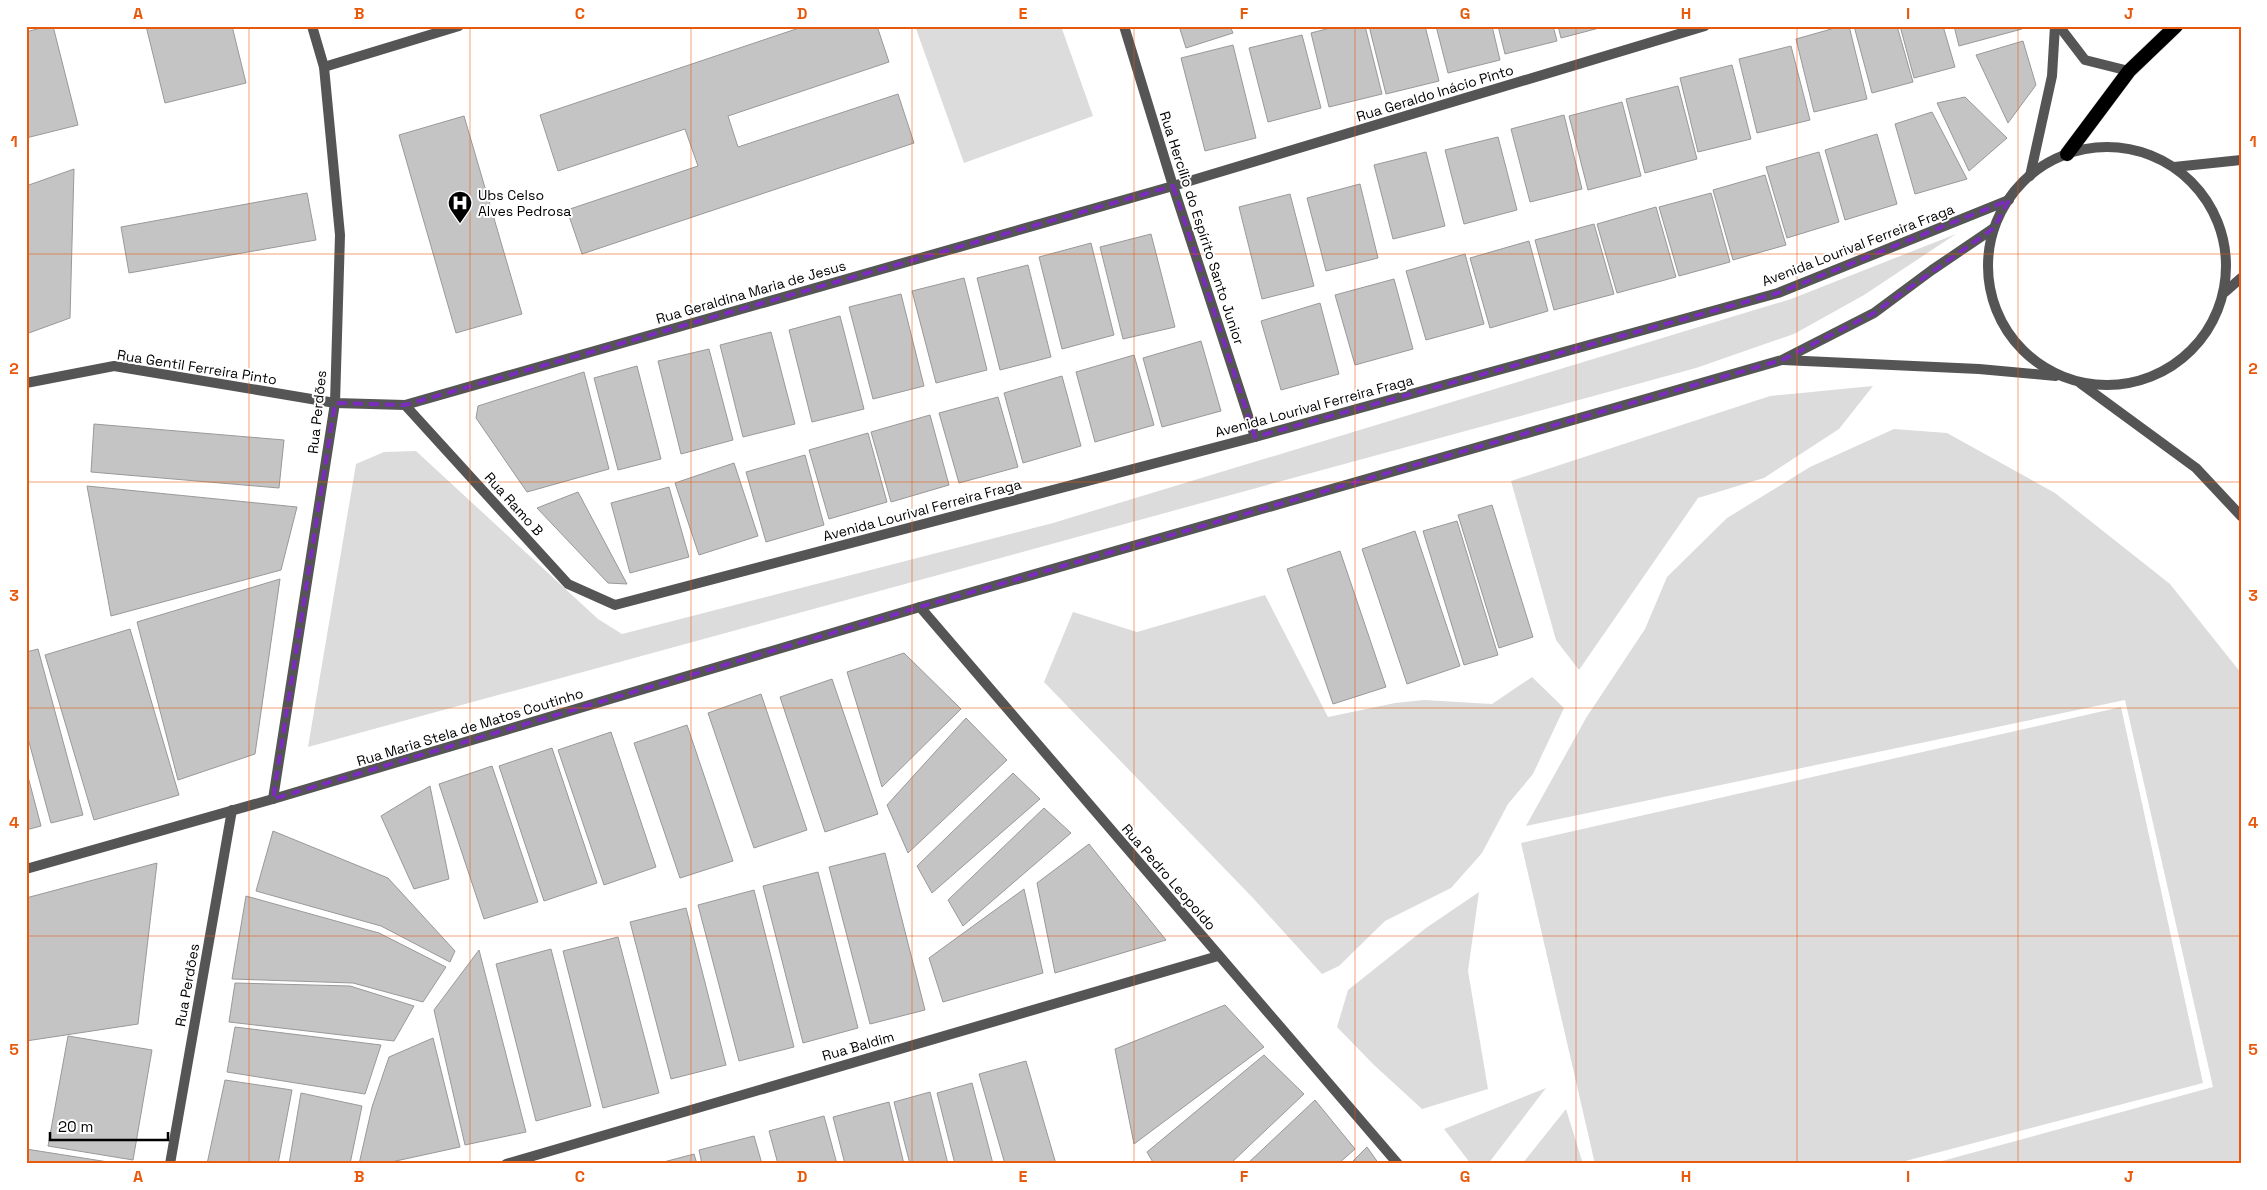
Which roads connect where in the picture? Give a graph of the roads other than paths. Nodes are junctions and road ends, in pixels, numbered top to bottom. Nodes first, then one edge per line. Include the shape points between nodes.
1 (312, 26) edge
2 (459, 26) edge
3 (1124, 26) edge
4 (1705, 26) edge
5 (2055, 26) edge
6 (2060, 26) edge
7 (2176, 26) edge
8 (324, 67) junction
9 (2129, 71) junction
10 (2067, 154) junction
11 (2241, 160) edge
12 (2174, 167) junction
13 (2030, 176) junction
14 (1173, 186) junction
15 (2009, 200) junction
16 (1994, 228) junction
17 (2241, 278) edge
18 (2225, 292) junction
19 (1782, 360) junction
20 (2059, 376) junction
21 (26, 383) edge
22 (2080, 383) junction
23 (335, 403) junction
24 (405, 405) junction
25 (1255, 437) junction
26 (2241, 516) edge
27 (615, 605) joint
28 (920, 607) junction
29 (273, 799) junction
30 (232, 810) junction
31 (26, 869) edge
32 (1218, 956) junction
33 (170, 1164) edge
34 (506, 1164) edge
35 (1398, 1164) edge

1 - 8 street, Rua Perdões
2 - 8 street
3 - 14 street, Rua Hercílio do Espírito Santo Junior
4 - 14 street, Rua Geraldo Inácio Pinto
5 - 13 street via 2052,76
6 - 9 street via 2085,60
7 - 9 highway
8 - 23 street, Rua Perdões via 340,235
9 - 10 highway
10 - 12 street via 2103,147 2140,151
10 - 13 street
11 - 12 street
12 - 18 street via 2201,192 2219,223 2227,257
13 - 15 street
14 - 24 street, Rua Geraldina Maria de Jesus
14 - 25 street, Rua Hercílio do Espírito Santo Junior
15 - 16 street
15 - 25 street, Avenida Lourival Ferreira Fraga via 1778,293
16 - 19 street via 1874,313
16 - 20 street via 1988,264 1995,306 2006,330 2030,357
17 - 18 street
18 - 22 street via 2211,325 2187,356 2155,376 2117,386
19 - 20 street
19 - 28 street
20 - 22 street
21 - 23 street, Rua Gentil Ferreira Pinto via 114,366
22 - 26 street via 2196,468
23 - 24 street, Rua Geraldina Maria de Jesus
23 - 29 street, Rua Perdões
24 - 27 street, Rua Ramo B via 568,584
25 - 27 street, Avenida Lourival Ferreira Fraga
28 - 29 street, Rua Maria Stela de Matos Coutinho
28 - 32 street, Rua Pedro Leopoldo
29 - 30 street, Rua Maria Stela de Matos Coutinho
30 - 31 street, Rua Maria Stela de Matos Coutinho
30 - 33 street, Rua Perdões
32 - 34 street, Rua Baldim
32 - 35 street, Rua Pedro Leopoldo

